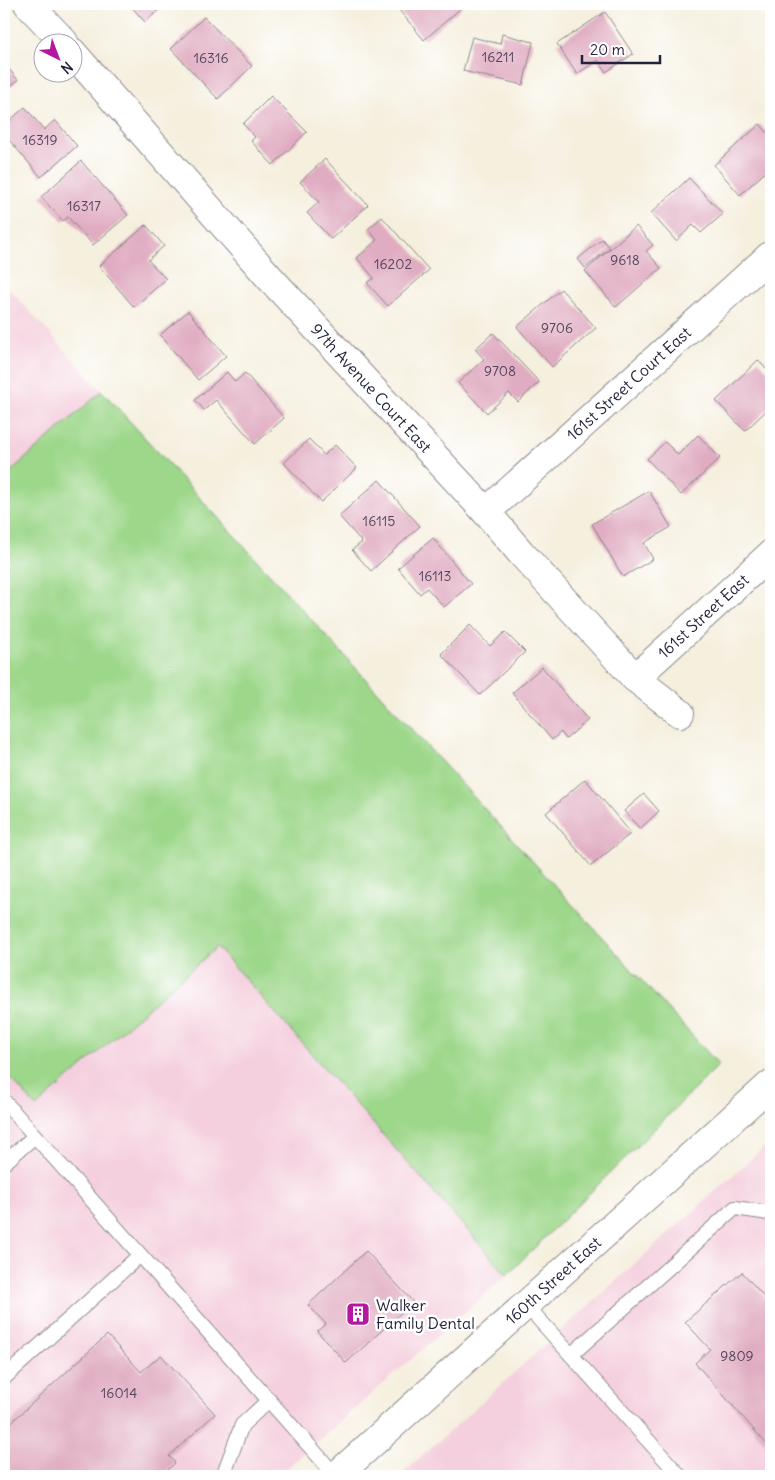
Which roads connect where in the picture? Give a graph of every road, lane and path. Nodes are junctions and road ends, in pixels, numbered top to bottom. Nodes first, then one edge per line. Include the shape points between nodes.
1 (28, 4) edge
2 (55, 32) edge
3 (82, 63) edge
4 (771, 255) edge
5 (486, 512) junction
6 (771, 554) edge
7 (635, 678) junction
8 (680, 713) dead end
9 (771, 1084) edge
10 (4, 1101) edge
11 (35, 1136) junction
12 (4, 1163) edge
13 (771, 1215) edge
14 (140, 1255) junction
15 (526, 1305) junction
16 (571, 1355) junction
17 (4, 1378) edge
18 (269, 1400) junction
19 (223, 1476) edge
20 (336, 1476) edge
21 (680, 1476) edge

1 - 2 street
3 - 5 street, 97th Avenue Court East via 269,277
4 - 5 street, 161st Street Court East
5 - 7 street, 97th Avenue Court East
6 - 7 street, 161st Street East
7 - 8 street, 97th Avenue Court East
9 - 15 street, 160th Street East
10 - 11 lane
11 - 12 lane
11 - 14 lane
13 - 16 lane via 735,1208
14 - 17 lane
14 - 18 lane
15 - 16 lane
15 - 20 street, 160th Street East
16 - 21 lane
18 - 19 lane via 242,1425
18 - 20 lane

